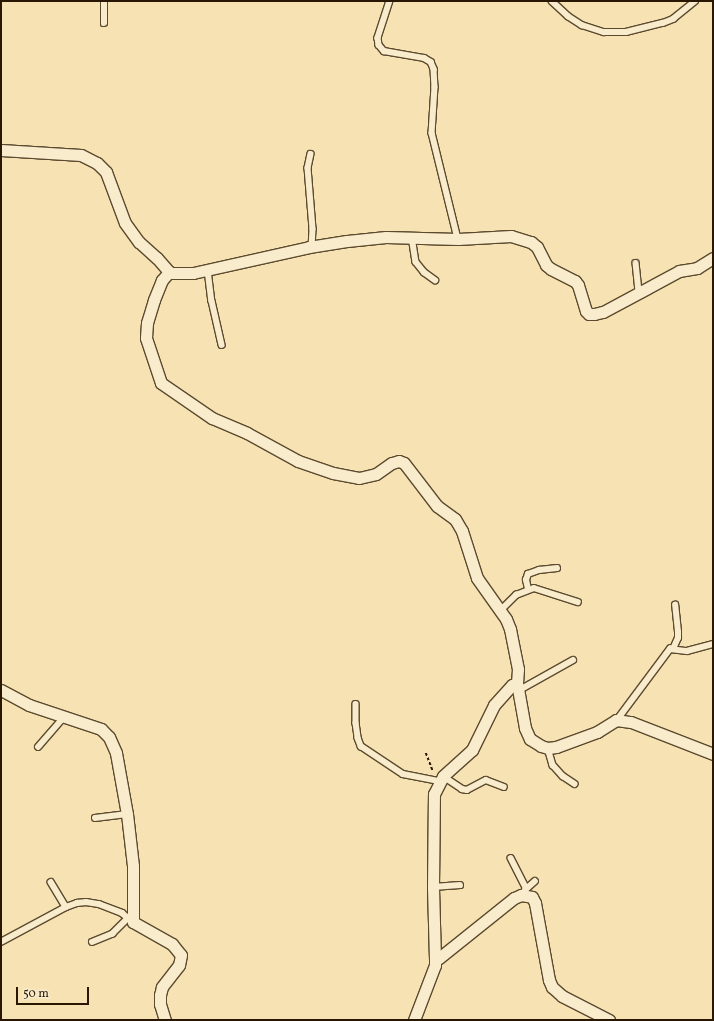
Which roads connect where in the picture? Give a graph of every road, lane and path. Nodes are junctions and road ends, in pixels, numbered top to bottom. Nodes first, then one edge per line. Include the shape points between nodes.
1 (104, 1) edge
2 (390, 1) edge
3 (552, 1) edge
4 (695, 1) edge
5 (104, 24) dead end
6 (1, 150) edge
7 (311, 154) dead end
8 (412, 237) junction
9 (458, 238) junction
10 (312, 247) junction
11 (713, 258) edge
12 (636, 263) dead end
13 (208, 270) junction
14 (169, 272) junction
15 (435, 280) dead end
16 (640, 292) junction
17 (222, 345) dead end
18 (557, 568) dead end
19 (528, 589) junction
20 (578, 602) dead end
21 (675, 605) dead end
22 (500, 611) junction
23 (713, 644) edge
24 (673, 649) junction
25 (573, 660) dead end
26 (518, 687) junction
27 (1, 690) edge
28 (356, 704) dead end
29 (64, 717) junction
30 (616, 720) junction
31 (38, 747) dead end
32 (548, 748) junction
33 (426, 753) dead end
34 (713, 754) edge
35 (438, 779) junction
36 (575, 784) dead end
37 (504, 787) dead end
38 (127, 814) junction
39 (95, 818) dead end
40 (511, 858) dead end
41 (535, 881) dead end
42 (51, 882) dead end
43 (460, 885) dead end
44 (433, 887) junction
45 (524, 891) junction
46 (66, 907) junction
47 (131, 920) junction
48 (1, 942) edge
49 (92, 942) dead end
50 (435, 959) junction
51 (165, 1020) edge
52 (414, 1020) edge
53 (609, 1020) edge

1 - 5 lane
2 - 9 lane via 378,38 379,45 384,51 424,58 431,62 434,69 432,133
3 - 4 lane via 582,25 604,32 626,32 663,24
6 - 14 street via 81,155 97,163 106,172 125,223 139,242
7 - 10 lane via 308,168
8 - 9 street
8 - 10 street via 379,238
8 - 15 lane via 416,262
9 - 16 street via 511,236 531,242 537,247 546,265 575,281 589,314 603,312
10 - 13 street
11 - 16 street via 697,268 679,271
12 - 16 lane
13 - 14 street via 179,274
13 - 17 lane
14 - 22 street via 162,280 147,323 146,338 161,383 212,418 298,461 333,473 359,478 376,474 392,463 404,463 437,506 455,520 462,531 477,578
18 - 19 lane via 528,574
19 - 20 lane via 539,588
19 - 22 lane via 509,601
21 - 24 lane via 678,638
22 - 26 street via 510,629 518,669
23 - 24 lane via 687,651
24 - 30 lane via 667,652
25 - 26 lane
26 - 32 street via 525,728 530,739
26 - 35 street via 508,689 494,705 472,750
27 - 29 street via 29,705
28 - 35 lane via 356,723 361,746 403,774
29 - 31 lane
29 - 38 street via 101,729 109,737 116,753
30 - 32 street via 597,732
30 - 34 street via 631,722
32 - 36 lane via 553,765
33 - 35 path
35 - 37 lane via 467,790 486,780
35 - 44 street via 434,794
38 - 39 lane
38 - 47 street via 133,866
40 - 45 lane
41 - 45 lane
42 - 46 lane
43 - 44 lane
44 - 50 street
45 - 50 street
45 - 53 street via 535,903 552,987 562,996
46 - 47 lane via 86,902 122,912
46 - 48 lane
47 - 49 lane via 112,934
47 - 51 street via 172,944 181,955 179,965 162,987 160,995
50 - 52 street

